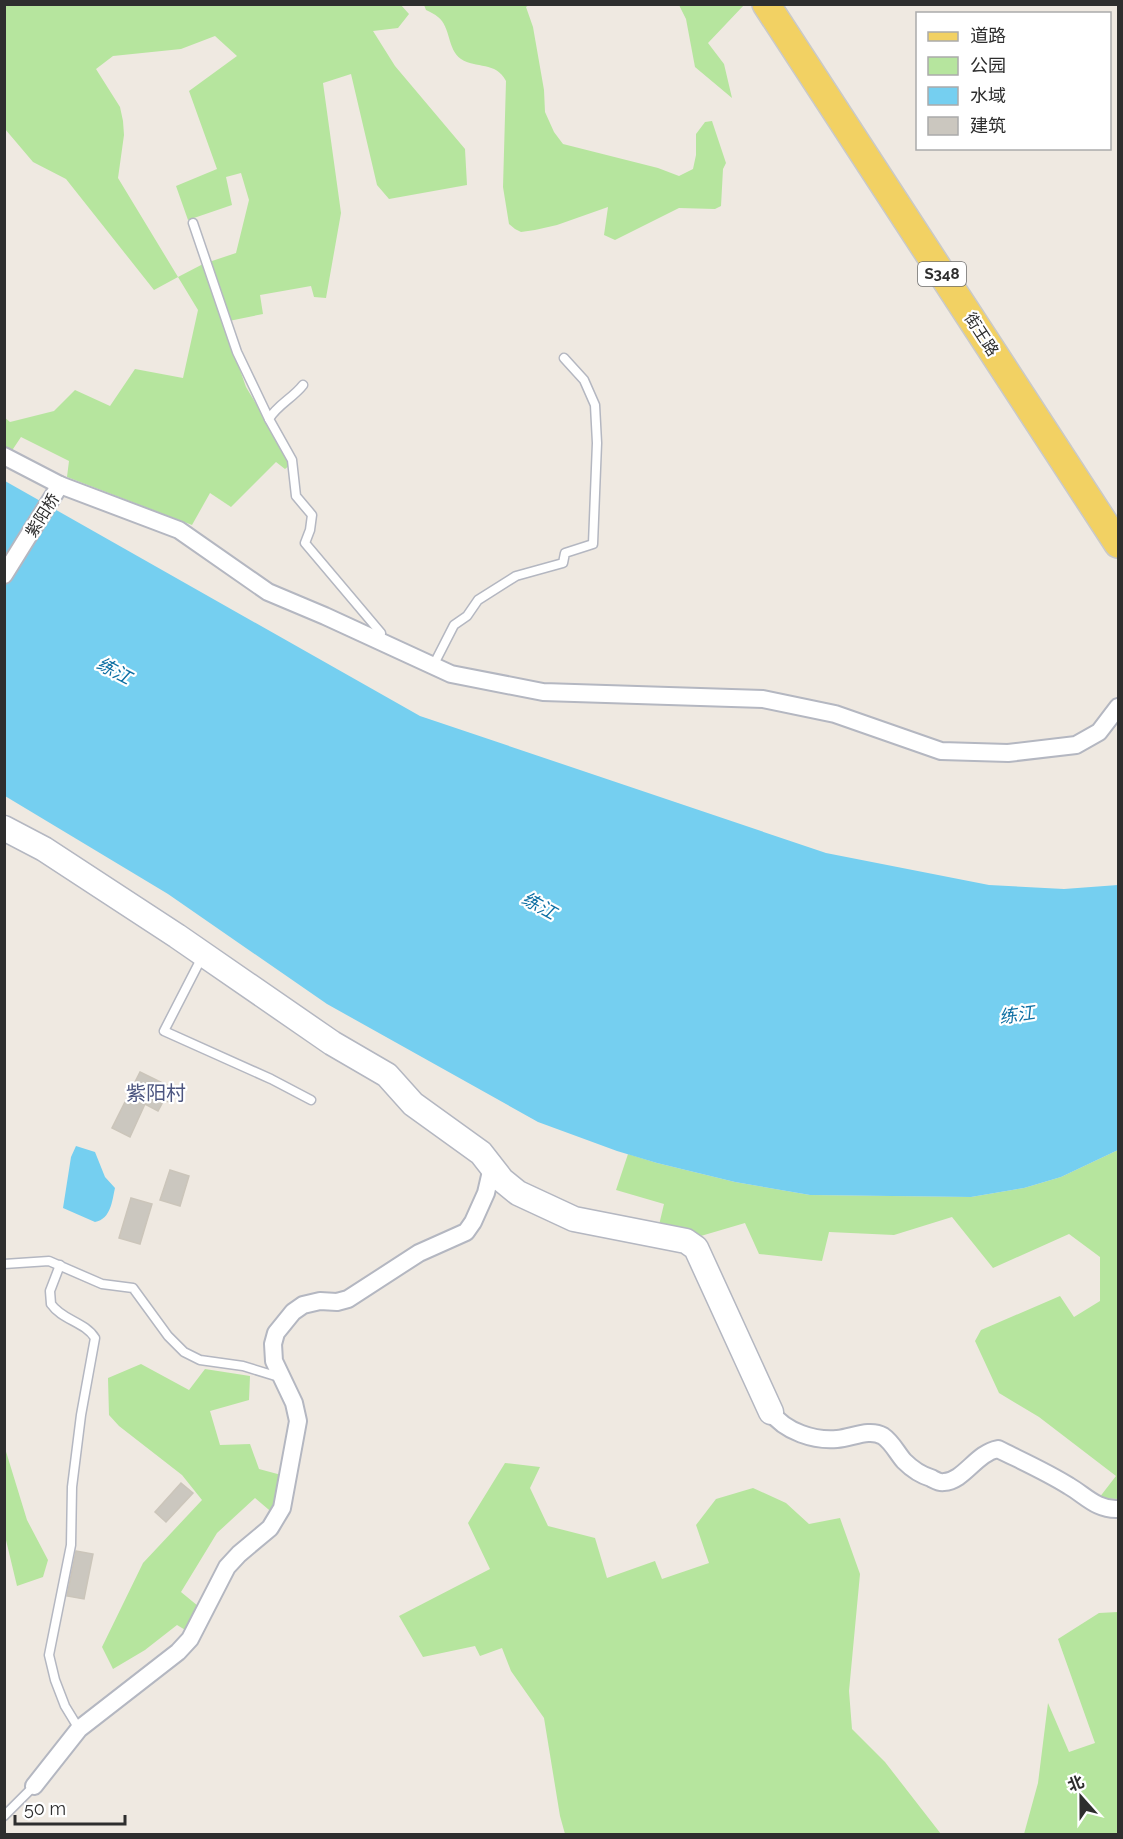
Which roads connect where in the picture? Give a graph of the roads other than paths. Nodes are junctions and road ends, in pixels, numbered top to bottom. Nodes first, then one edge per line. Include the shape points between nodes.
1 (766, 4) edge
2 (193, 223) dead end
3 (564, 358) dead end
4 (303, 385) dead end
5 (269, 419) junction
6 (4, 456) edge
7 (60, 485) junction
8 (1119, 544) edge
9 (4, 575) edge
10 (380, 641) junction
11 (433, 666) junction
12 (1119, 707) edge
13 (4, 828) edge
14 (204, 954) junction
15 (311, 1100) dead end
16 (492, 1167) junction
17 (4, 1264) edge
18 (60, 1265) junction
19 (282, 1377) junction
20 (771, 1413) joint
21 (1119, 1509) edge
22 (79, 1729) junction
23 (34, 1786) joint
24 (4, 1816) edge

1 - 8 main road, 街王路 / S348
2 - 5 lane via 237,352
3 - 11 lane via 584,380 595,405 593,544 565,552 563,563 516,576 478,600 467,616 454,625
4 - 5 lane
5 - 10 lane via 292,460 296,496 312,515 305,543 381,633
6 - 7 street
7 - 9 street, 紫阳桥
7 - 10 street via 179,530 268,592
10 - 11 street
11 - 12 street via 451,674 543,692 763,699 835,714 941,751 1008,753 1076,745 1099,732
13 - 14 street via 44,849
14 - 15 lane via 164,1030
14 - 16 street via 332,1043 387,1075 413,1104 481,1153
16 - 19 street via 486,1193 466,1232 419,1254 348,1299 314,1302 293,1312 276,1333 273,1344 274,1361
16 - 20 street via 518,1193 555,1212 686,1241 696,1248
17 - 18 lane via 50,1261
18 - 19 lane via 102,1284 133,1288 184,1352 200,1360
18 - 22 lane via 50,1292 51,1304 91,1331 95,1338 72,1487 71,1545 49,1655 65,1706
19 - 22 street via 298,1415 298,1426 282,1508 274,1524 227,1567 190,1640
20 - 21 street via 783,1425 816,1438 879,1434 910,1466 940,1482 951,1480 982,1455 998,1449 1070,1486 1103,1508
22 - 23 street
23 - 24 lane

